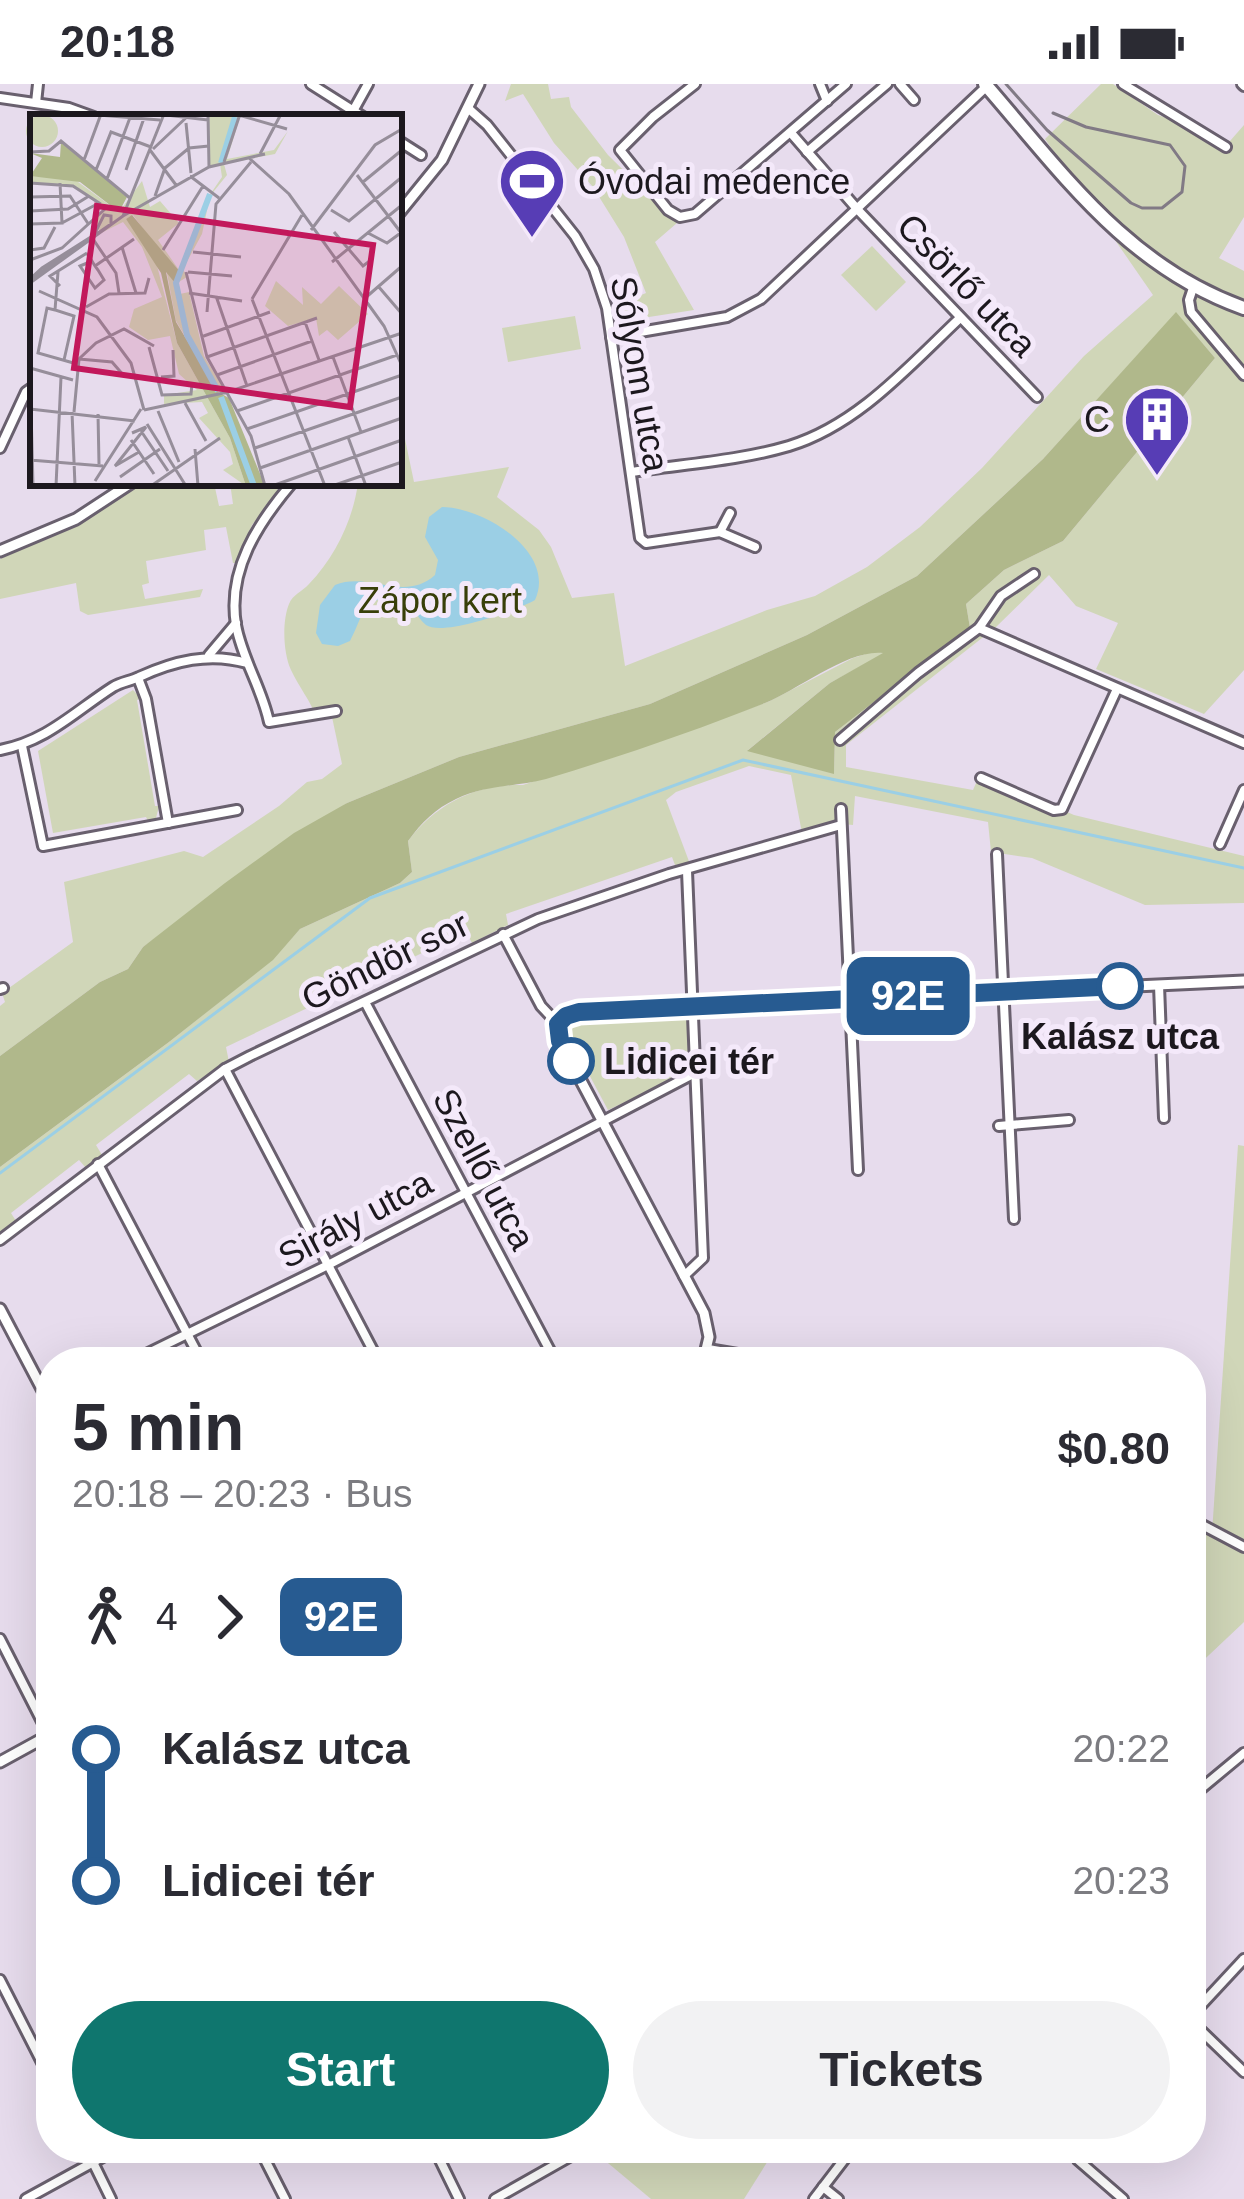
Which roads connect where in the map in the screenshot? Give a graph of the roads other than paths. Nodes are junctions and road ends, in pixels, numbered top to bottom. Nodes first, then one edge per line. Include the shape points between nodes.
1 (38, 84) edge
2 (311, 84) edge
3 (368, 84) edge
4 (479, 84) edge
5 (695, 84) edge
6 (820, 84) edge
7 (846, 84) edge
8 (887, 84) edge
9 (900, 84) edge
10 (1123, 84) edge
11 (986, 85) edge
12 (0, 98) edge
13 (914, 100) dead end
14 (827, 101) junction
15 (37, 103) junction
16 (470, 109) junction
17 (68, 113) edge
18 (358, 114) edge
19 (791, 133) junction
20 (402, 143) edge
21 (1226, 147) dead end
22 (808, 152) junction
23 (421, 155) dead end
24 (402, 209) edge
25 (858, 210) junction
26 (1193, 288) junction
27 (1244, 308) edge
28 (960, 318) junction
29 (611, 338) junction
30 (1244, 375) edge
31 (30, 389) edge
32 (1037, 398) dead end
33 (0, 448) edge
34 (632, 472) junction
35 (126, 486) edge
36 (290, 486) edge
37 (730, 513) dead end
38 (720, 532) junction
39 (755, 547) dead end
40 (0, 551) edge
41 (1034, 574) dead end
42 (236, 623) junction
43 (979, 628) junction
44 (208, 656) junction
45 (248, 663) junction
46 (138, 678) junction
47 (1117, 688) junction
48 (336, 711) dead end
49 (839, 740) dead end
50 (1244, 743) edge
51 (22, 746) junction
52 (0, 750) edge
53 (981, 778) dead end
54 (1244, 790) edge
55 (841, 809) dead end
56 (237, 810) dead end
57 (168, 823) junction
58 (841, 825) junction
59 (1220, 844) dead end
60 (997, 854) dead end
61 (687, 871) junction
62 (503, 934) junction
63 (1244, 981) edge
64 (1159, 985) junction
65 (1002, 992) junction
66 (848, 999) junction
67 (364, 1002) junction
68 (694, 1007) junction
69 (558, 1024) junction
70 (225, 1069) junction
71 (695, 1073) junction
72 (602, 1118) junction
73 (1164, 1118) dead end
74 (1069, 1120) dead end
75 (1004, 1126) junction
76 (98, 1164) junction
77 (858, 1170) dead end
78 (466, 1191) junction
79 (1014, 1219) dead end
80 (0, 1240) edge
81 (328, 1265) junction
82 (685, 1276) junction
83 (0, 1309) edge
84 (187, 1334) junction
85 (161, 1347) edge
86 (194, 1347) edge
87 (372, 1347) edge
88 (548, 1347) edge
89 (708, 1347) edge
90 (36, 1377) edge
91 (1206, 1527) edge
92 (1244, 1547) edge
93 (0, 1639) edge
94 (36, 1709) edge
95 (36, 1743) edge
96 (1244, 1753) edge
97 (0, 1762) edge
98 (1206, 1785) edge
99 (1244, 1959) edge
100 (0, 1980) edge
101 (1206, 2002) edge
102 (1206, 2034) edge
103 (36, 2051) edge
104 (1244, 2072) edge
105 (91, 2163) edge
106 (93, 2163) edge
107 (266, 2163) edge
108 (441, 2163) edge
109 (559, 2163) edge
110 (841, 2163) edge
111 (1081, 2163) edge
112 (823, 2187) junction
113 (26, 2199) edge
114 (111, 2199) edge
115 (284, 2199) edge
116 (459, 2199) edge
117 (495, 2199) edge
118 (814, 2199) edge
119 (838, 2199) edge
120 (1123, 2199) edge

1 - 15 street
2 - 18 street
3 - 18 street
4 - 16 street
5 - 19 street via 620,150 673,214 695,214
6 - 14 street
7 - 14 street
8 - 22 street
9 - 13 street
10 - 21 street
11 - 25 street
11 - 26 main road via 1116,231
12 - 15 street
14 - 19 street
15 - 17 street
16 - 24 street
16 - 29 street, Sólyom utca via 586,253
19 - 22 street, Csörlő utca
20 - 23 street
22 - 25 street, Csörlő utca
25 - 28 street, Csörlő utca
25 - 29 street via 740,311
26 - 27 main road
26 - 30 street via 1191,312
28 - 32 street, Csörlő utca
28 - 34 street via 877,396 814,436
29 - 34 street, Sólyom utca
31 - 33 street
34 - 38 street, Sólyom utca via 643,541
35 - 40 street via 76,519
36 - 42 street via 252,536 238,578
37 - 38 street
38 - 39 street, Sólyom utca
41 - 43 street via 1001,596
42 - 44 street
42 - 45 street
43 - 47 street
43 - 49 street
44 - 45 street
44 - 46 street
45 - 48 street via 269,722
46 - 51 street
46 - 57 street
47 - 50 street
47 - 53 street via 1063,809
51 - 52 street
51 - 57 street via 43,846
54 - 59 street
55 - 58 street
56 - 57 street
58 - 61 street, Göndör sor
58 - 66 street
60 - 65 street
61 - 62 street, Göndör sor
61 - 68 street
62 - 67 street, Göndör sor
62 - 69 street
63 - 64 street
64 - 65 street
64 - 73 street
65 - 66 street
65 - 75 street
66 - 68 street
66 - 77 street
67 - 70 street, Göndör sor
67 - 78 street, Szellő utca
68 - 69 street via 579,1012
68 - 71 street
69 - 72 street
70 - 76 street, Göndör sor
70 - 81 street
71 - 72 street
71 - 82 street via 703,1258
72 - 78 street, Sirály utca
72 - 82 street
74 - 75 street
75 - 79 street
76 - 80 street, Göndör sor
76 - 84 street
78 - 81 street, Sirály utca
78 - 88 street, Szellő utca
81 - 84 street, Sirály utca
81 - 87 street
82 - 89 street via 706,1320
83 - 90 street
84 - 85 street, Sirály utca
84 - 86 street
91 - 92 street
93 - 94 street
95 - 97 street
96 - 98 street
99 - 101 street
100 - 103 street
102 - 104 street
105 - 113 street
106 - 114 street
107 - 115 street
108 - 116 street
109 - 117 street
110 - 112 street
111 - 120 street
112 - 118 street
112 - 119 street

